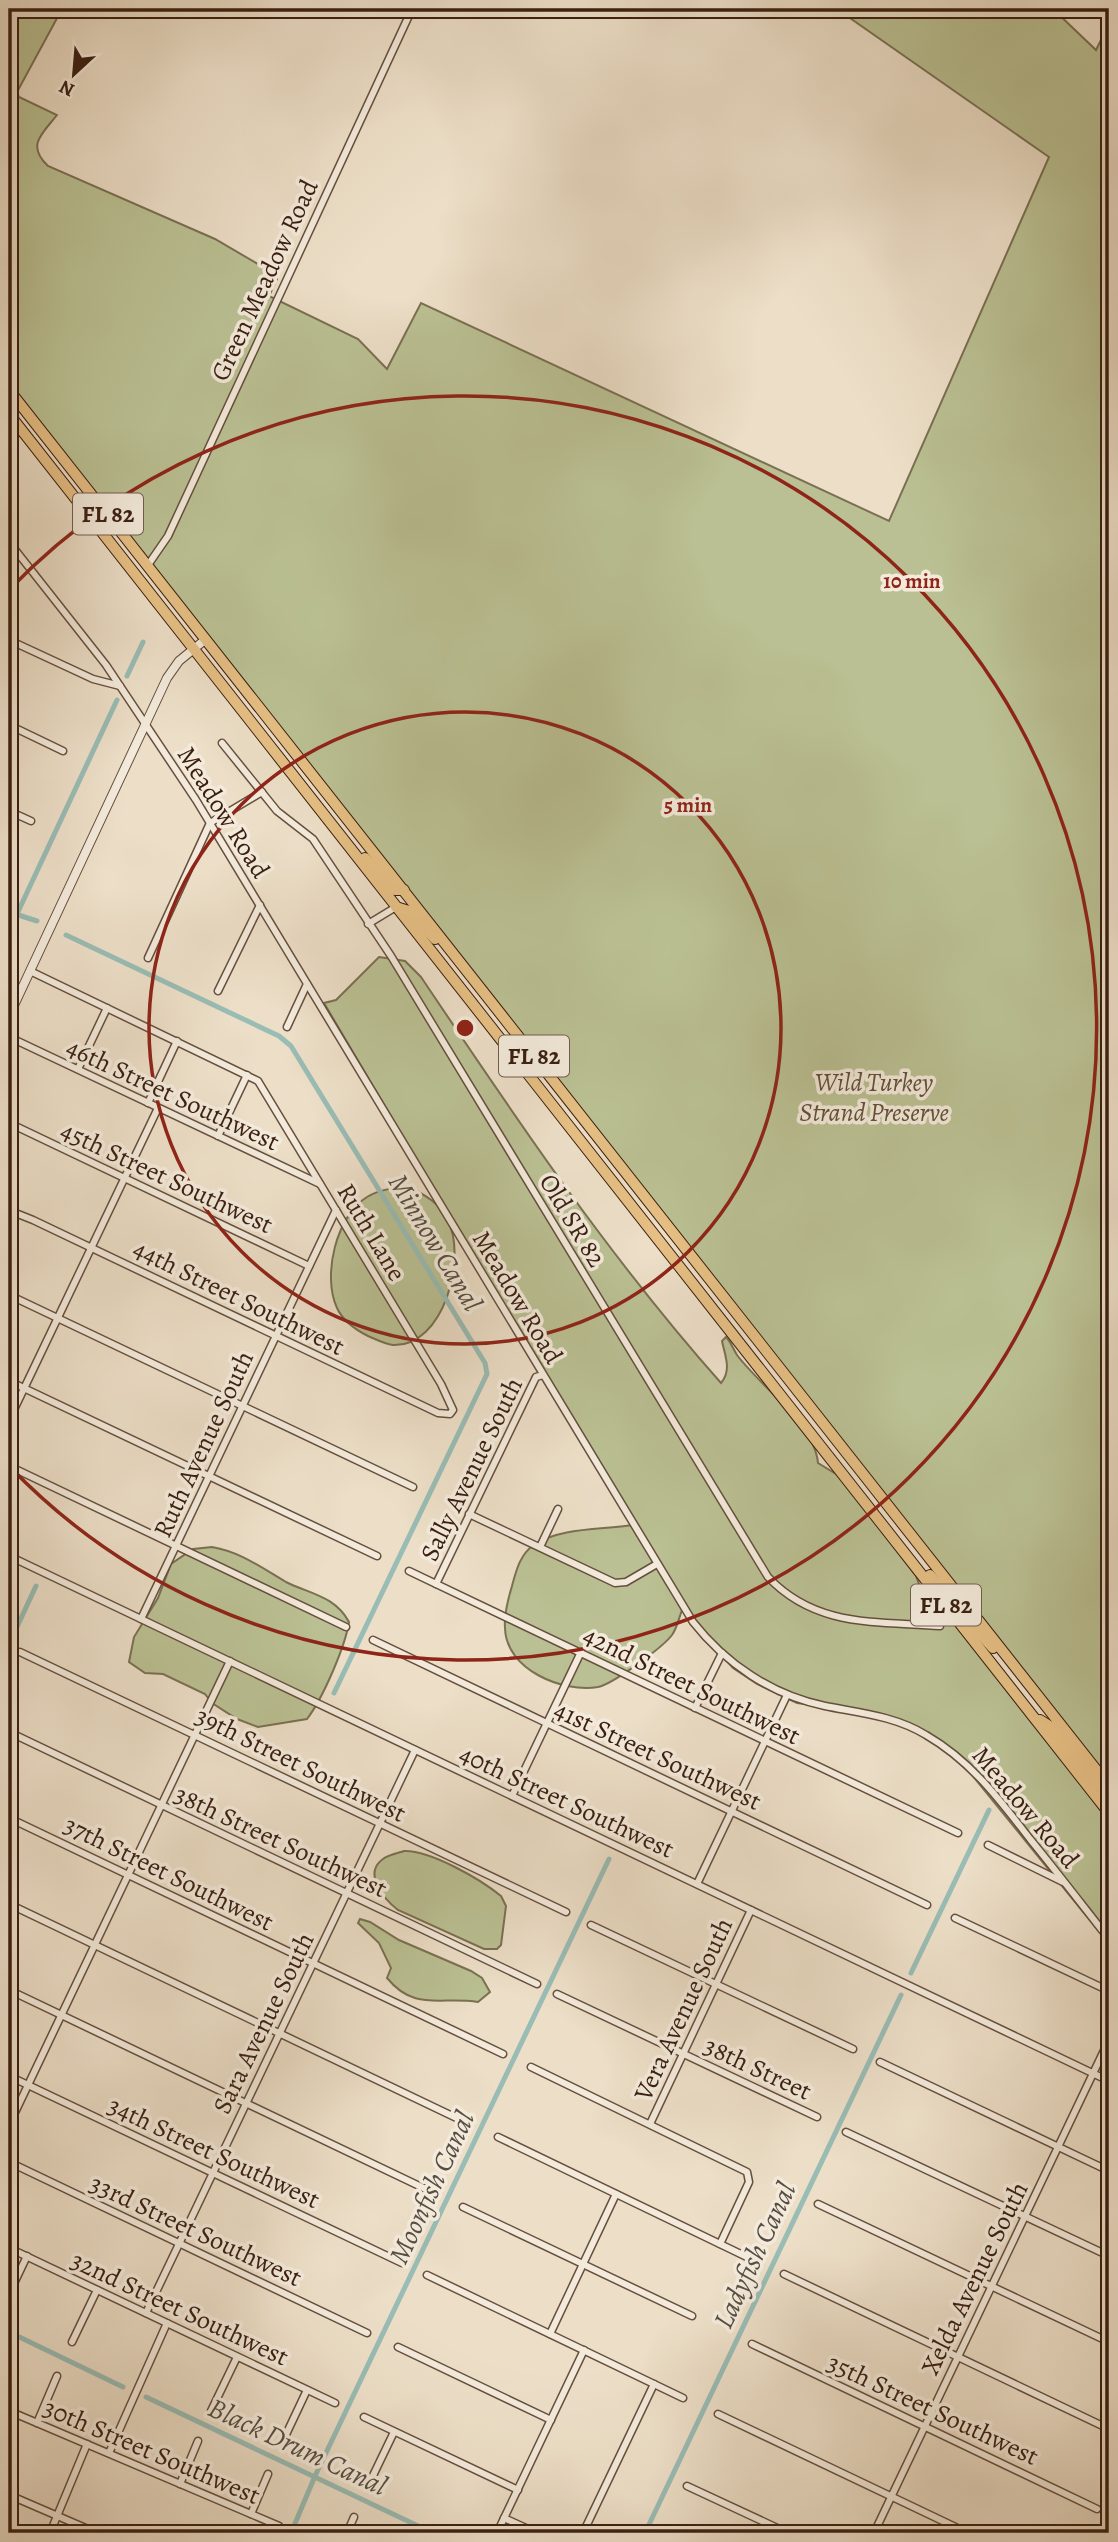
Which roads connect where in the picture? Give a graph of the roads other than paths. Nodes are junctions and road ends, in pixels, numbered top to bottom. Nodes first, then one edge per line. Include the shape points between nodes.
1 (412, 9) edge
2 (9, 390) edge
3 (9, 414) edge
4 (9, 542) edge
5 (9, 552) edge
6 (19, 555) junction
7 (148, 565) junction
8 (9, 639) edge
9 (205, 639) junction
10 (193, 649) junction
11 (120, 686) junction
12 (146, 724) junction
13 (9, 725) edge
14 (222, 743) dead end
15 (63, 751) dead end
16 (262, 792) junction
17 (9, 811) edge
18 (322, 812) junction
19 (31, 821) dead end
20 (210, 823) junction
21 (404, 890) junction
22 (260, 905) junction
23 (396, 906) junction
24 (368, 924) junction
25 (148, 958) dead end
26 (30, 971) junction
27 (307, 984) junction
28 (218, 992) dead end
29 (490, 1001) junction
30 (107, 1008) junction
31 (9, 1016) edge
32 (287, 1027) dead end
33 (9, 1037) edge
34 (177, 1041) junction
35 (78, 1069) junction
36 (247, 1074) junction
37 (148, 1103) junction
38 (158, 1108) junction
39 (9, 1123) edge
40 (218, 1136) junction
41 (125, 1178) junction
42 (321, 1185) junction
43 (336, 1210) junction
44 (10, 1216) edge
45 (91, 1248) junction
46 (309, 1266) junction
47 (9, 1295) edge
48 (58, 1318) junction
49 (276, 1336) junction
50 (543, 1375) junction
51 (9, 1381) edge
52 (24, 1388) junction
53 (242, 1406) junction
54 (450, 1415) joint
55 (9, 1420) edge
56 (9, 1466) edge
57 (209, 1476) junction
58 (413, 1487) dead end
59 (558, 1510) dead end
60 (469, 1514) junction
61 (882, 1524) junction
62 (176, 1546) junction
63 (540, 1547) junction
64 (9, 1556) edge
65 (377, 1556) dead end
66 (657, 1564) junction
67 (409, 1571) dead end
68 (436, 1584) junction
69 (964, 1601) junction
70 (141, 1619) junction
71 (960, 1622) junction
72 (940, 1626) dead end
73 (346, 1627) dead end
74 (373, 1640) dead end
75 (20, 1652) dead end
76 (581, 1653) junction
77 (722, 1653) junction
78 (230, 1661) junction
79 (1034, 1690) junction
80 (788, 1695) junction
81 (695, 1708) junction
82 (1031, 1713) junction
83 (547, 1723) junction
84 (9, 1732) edge
85 (194, 1735) junction
86 (765, 1741) junction
87 (415, 1749) junction
88 (1109, 1786) edge
89 (512, 1796) junction
90 (1109, 1797) edge
91 (161, 1805) junction
92 (732, 1811) junction
93 (1109, 1813) edge
94 (9, 1818) edge
95 (380, 1823) junction
96 (958, 1833) dead end
97 (988, 1846) dead end
98 (128, 1875) junction
99 (1065, 1883) junction
100 (697, 1884) junction
101 (346, 1893) junction
102 (9, 1904) edge
103 (927, 1905) dead end
104 (751, 1910) junction
105 (566, 1912) dead end
106 (955, 1917) dead end
107 (591, 1925) dead end
108 (1109, 1939) edge
109 (94, 1945) junction
110 (313, 1963) junction
111 (537, 1984) dead end
112 (716, 1984) junction
113 (9, 1990) edge
114 (1109, 1991) edge
115 (557, 1994) dead end
116 (61, 2015) junction
117 (279, 2033) junction
118 (1109, 2040) edge
119 (853, 2049) dead end
120 (503, 2054) dead end
121 (683, 2054) junction
122 (880, 2062) dead end
123 (531, 2067) dead end
124 (1094, 2073) junction
125 (9, 2076) edge
126 (1109, 2081) edge
127 (28, 2085) junction
128 (246, 2103) junction
129 (817, 2117) dead end
130 (467, 2123) dead end
131 (650, 2124) junction
132 (9, 2125) edge
133 (846, 2132) dead end
134 (498, 2137) dead end
135 (1059, 2147) junction
136 (9, 2162) edge
137 (1109, 2171) edge
138 (212, 2173) junction
139 (434, 2193) dead end
140 (616, 2194) junction
141 (818, 2204) dead end
142 (463, 2207) dead end
143 (1025, 2217) junction
144 (179, 2243) junction
145 (720, 2244) junction
146 (9, 2248) edge
147 (27, 2256) junction
148 (1109, 2256) edge
149 (749, 2258) dead end
150 (402, 2263) dead end
151 (583, 2264) junction
152 (784, 2274) dead end
153 (427, 2275) dead end
154 (992, 2287) junction
155 (97, 2290) junction
156 (9, 2294) edge
157 (146, 2313) junction
158 (692, 2316) dead end
159 (167, 2323) junction
160 (367, 2333) dead end
161 (550, 2334) junction
162 (72, 2342) dead end
163 (1109, 2342) edge
164 (752, 2344) dead end
165 (398, 2347) dead end
166 (584, 2350) junction
167 (237, 2357) junction
168 (958, 2357) junction
169 (57, 2376) dead end
170 (654, 2384) junction
171 (307, 2390) junction
172 (683, 2398) dead end
173 (335, 2403) dead end
174 (9, 2411) edge
175 (211, 2411) dead end
176 (718, 2414) dead end
177 (364, 2417) dead end
178 (551, 2420) junction
179 (37, 2423) junction
180 (925, 2427) junction
181 (1109, 2429) edge
182 (394, 2432) junction
183 (198, 2441) dead end
184 (282, 2443) dead end
185 (87, 2444) junction
186 (109, 2453) junction
187 (268, 2474) dead end
188 (180, 2484) junction
189 (368, 2486) dead end
190 (688, 2486) dead end
191 (518, 2490) junction
192 (9, 2495) edge
193 (892, 2497) junction
194 (1097, 2509) dead end
195 (251, 2514) junction
196 (57, 2516) junction
197 (354, 2517) dead end
198 (504, 2518) junction
199 (279, 2526) dead end
200 (50, 2533) edge
201 (97, 2533) edge
202 (347, 2533) edge
203 (497, 2533) edge
204 (537, 2533) edge
205 (583, 2533) edge
206 (788, 2533) edge
207 (874, 2533) edge
208 (968, 2533) edge

1 - 7 street, Green Meadow Road via 168,536
2 - 7 highway, FL 82
3 - 10 highway, FL 82
4 - 6 street, Meadow Road
5 - 6 street
6 - 11 street, Meadow Road
7 - 9 highway, FL 82
8 - 11 street via 93,679
9 - 10 street
9 - 21 highway, FL 82
10 - 12 street via 171,671
10 - 18 highway, FL 82
11 - 12 street, Meadow Road
12 - 20 street, Meadow Road
12 - 26 street
13 - 15 street
14 - 16 street, Old SR 82
16 - 20 street
16 - 24 street, Old SR 82 via 286,820 313,839
17 - 19 street
18 - 21 highway via 337,821 395,890
18 - 23 highway, FL 82
20 - 22 street, Meadow Road
20 - 25 street
21 - 29 highway, FL 82
22 - 27 street, Meadow Road
22 - 28 street
23 - 24 street
23 - 29 highway via 410,911 478,995
23 - 61 highway, FL 82
24 - 72 street, Old SR 82 via 768,1577 794,1599 833,1618
26 - 30 street
26 - 31 street
27 - 32 street
27 - 50 street, Meadow Road
29 - 69 highway, FL 82
30 - 34 street
30 - 35 street
33 - 35 street, 46th Street Southwest
34 - 36 street
34 - 37 street
35 - 37 street, 46th Street Southwest
36 - 40 street
36 - 42 street, Ruth Lane via 258,1081
37 - 38 street, 46th Street Southwest
38 - 40 street, 46th Street Southwest
38 - 41 street
39 - 41 street, 45th Street Southwest
40 - 42 street, 46th Street Southwest
41 - 45 street
41 - 46 street, 45th Street Southwest
42 - 43 street, Ruth Lane
43 - 46 street, Ruth Avenue South
43 - 54 street, Ruth Lane via 453,1404
44 - 45 street, 44th Street Southwest via 18,1214
45 - 48 street
45 - 49 street, 44th Street Southwest
46 - 49 street, Ruth Avenue South
47 - 48 street
48 - 52 street
48 - 53 street
49 - 53 street, Ruth Avenue South
49 - 54 street, 44th Street Southwest
50 - 60 street, Sally Avenue South via 536,1377
50 - 66 street, Meadow Road
51 - 52 street
52 - 55 street
52 - 57 street
53 - 57 street, Ruth Avenue South
53 - 58 street
56 - 62 street
57 - 62 street, Ruth Avenue South
57 - 65 street
59 - 63 street
60 - 63 street
60 - 68 street, Sally Avenue South
61 - 69 highway via 903,1541 949,1596
61 - 71 highway, FL 82
62 - 70 street, Ruth Avenue South
62 - 73 street
63 - 66 street via 615,1583 626,1582
64 - 70 street, 40th Street Southwest
66 - 77 street, Meadow Road via 693,1622
67 - 68 street, 42nd Street Southwest
68 - 76 street, 42nd Street Southwest
69 - 79 highway, FL 82
70 - 78 street, 40th Street Southwest
71 - 79 highway via 973,1625 1021,1685
71 - 82 highway, FL 82
74 - 83 street, 41st Street Southwest
75 - 85 street, 39th Street Southwest
76 - 81 street, 42nd Street Southwest
76 - 83 street
77 - 80 street, Meadow Road
77 - 81 street
78 - 85 street
78 - 87 street, 40th Street Southwest
79 - 88 highway, FL 82
80 - 86 street
80 - 99 street, Meadow Road via 892,1719 946,1747 980,1776
81 - 86 street, 42nd Street Southwest
82 - 90 highway via 1051,1727
82 - 93 highway, FL 82
83 - 89 street
83 - 92 street, 41st Street Southwest
84 - 91 street, 38th Street Southwest
85 - 91 street
85 - 95 street, 39th Street Southwest
86 - 92 street
86 - 96 street, 42nd Street Southwest
87 - 89 street, 40th Street Southwest
87 - 95 street, Sara Avenue South
89 - 100 street, 40th Street Southwest
91 - 98 street
91 - 101 street, 38th Street Southwest
92 - 100 street
92 - 103 street, 41st Street Southwest
94 - 98 street, 37th Street Southwest
95 - 101 street, Sara Avenue South
95 - 105 street, 39th Street Southwest
97 - 99 street
98 - 109 street
98 - 110 street, 37th Street Southwest
99 - 108 street, Meadow Road
100 - 104 street, 40th Street Southwest
101 - 110 street, Sara Avenue South
101 - 111 street, 38th Street Southwest
102 - 109 street
104 - 112 street, Vera Avenue South
104 - 124 street, 40th Street Southwest
106 - 114 street
107 - 112 street
109 - 116 street
109 - 117 street
110 - 117 street, Sara Avenue South
110 - 120 street, 37th Street Southwest
112 - 119 street
112 - 121 street, Vera Avenue South
113 - 116 street
115 - 121 street
116 - 127 street
116 - 128 street
117 - 128 street, Sara Avenue South
117 - 130 street
118 - 124 street, Xelda Avenue South
121 - 129 street, 38th Street
121 - 131 street, Vera Avenue South
122 - 135 street
123 - 131 street
124 - 126 street, 40th Street Southwest
124 - 135 street, Xelda Avenue South
125 - 127 street, 34th Street Southwest
127 - 132 street
127 - 138 street, 34th Street Southwest
128 - 138 street, Sara Avenue South
128 - 139 street
131 - 145 street via 743,2168 749,2182
133 - 143 street
134 - 140 street
135 - 137 street
135 - 143 street, Xelda Avenue South
136 - 144 street, 33rd Street Southwest
138 - 144 street, Sara Avenue South
138 - 150 street, 34th Street Southwest
140 - 145 street
140 - 151 street
141 - 154 street
142 - 151 street
143 - 148 street
143 - 154 street, Xelda Avenue South
144 - 157 street, Sara Avenue South
144 - 160 street, 33rd Street Southwest
145 - 149 street
146 - 147 street, 32nd Street Southwest
147 - 155 street, 32nd Street Southwest
147 - 156 street
151 - 158 street
151 - 161 street
152 - 168 street
153 - 161 street
154 - 163 street
154 - 168 street, Xelda Avenue South
155 - 157 street, 32nd Street Southwest
155 - 162 street
157 - 159 street, 32nd Street Southwest
159 - 167 street, 32nd Street Southwest
159 - 186 street
161 - 166 street
164 - 180 street, 35th Street Southwest
165 - 178 street
166 - 170 street
166 - 178 street
167 - 171 street, 32nd Street Southwest
167 - 175 street
168 - 180 street, Xelda Avenue South
168 - 181 street
169 - 179 street
170 - 172 street
170 - 205 street
171 - 173 street, 32nd Street Southwest
171 - 184 street
174 - 179 street, 30th Street Southwest
176 - 193 street
177 - 182 street
178 - 191 street
179 - 185 street, 30th Street Southwest
180 - 193 street, Xelda Avenue South
180 - 194 street, 35th Street Southwest
182 - 189 street
182 - 191 street
183 - 188 street
185 - 186 street, 30th Street Southwest
185 - 196 street
186 - 188 street, 30th Street Southwest
187 - 195 street
188 - 195 street, 30th Street Southwest
190 - 206 street
191 - 198 street
192 - 196 street
193 - 207 street, Xelda Avenue South
193 - 208 street
195 - 199 street, 30th Street Southwest
196 - 200 street
196 - 201 street
197 - 202 street
198 - 203 street
198 - 204 street

